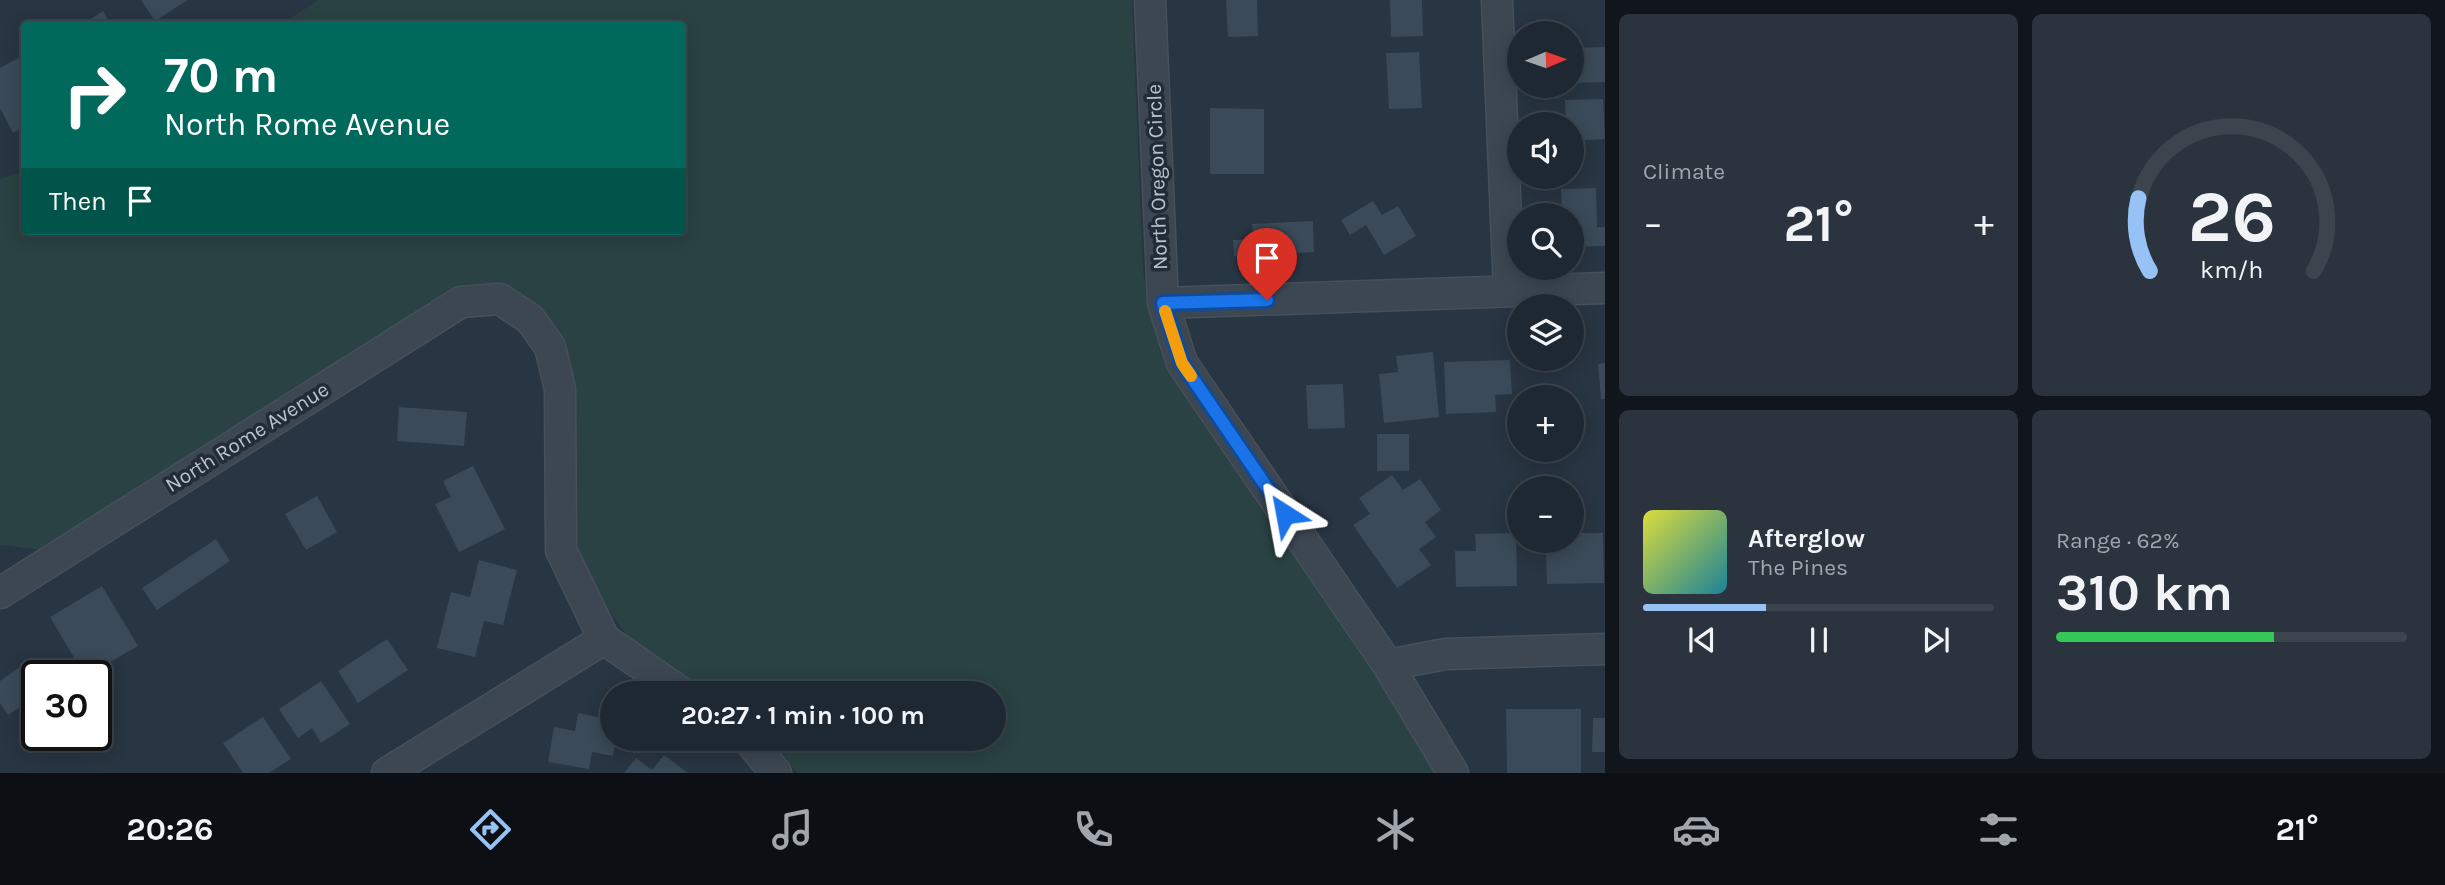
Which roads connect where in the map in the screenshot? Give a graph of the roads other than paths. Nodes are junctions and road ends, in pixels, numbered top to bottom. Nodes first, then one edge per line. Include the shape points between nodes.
1 (1150, 0) edge
2 (1497, 0) edge
3 (1605, 288) edge
4 (1509, 291) junction
5 (1163, 303) junction
6 (0, 593) edge
7 (604, 639) junction
8 (1605, 649) edge
9 (1388, 666) junction
10 (665, 681) edge
11 (758, 751) edge
12 (387, 773) edge
13 (776, 773) edge
14 (1452, 773) edge

1 - 5 street, North Oregon Circle
2 - 4 street
3 - 4 street
4 - 5 street
5 - 9 street, North Oregon Circle via 1182,363
6 - 7 street, North Rome Avenue via 461,302 500,299 530,319 550,347 560,389 561,550
7 - 10 street
7 - 12 street
8 - 9 street via 1444,654
9 - 14 street, North Oregon Circle
11 - 13 street

